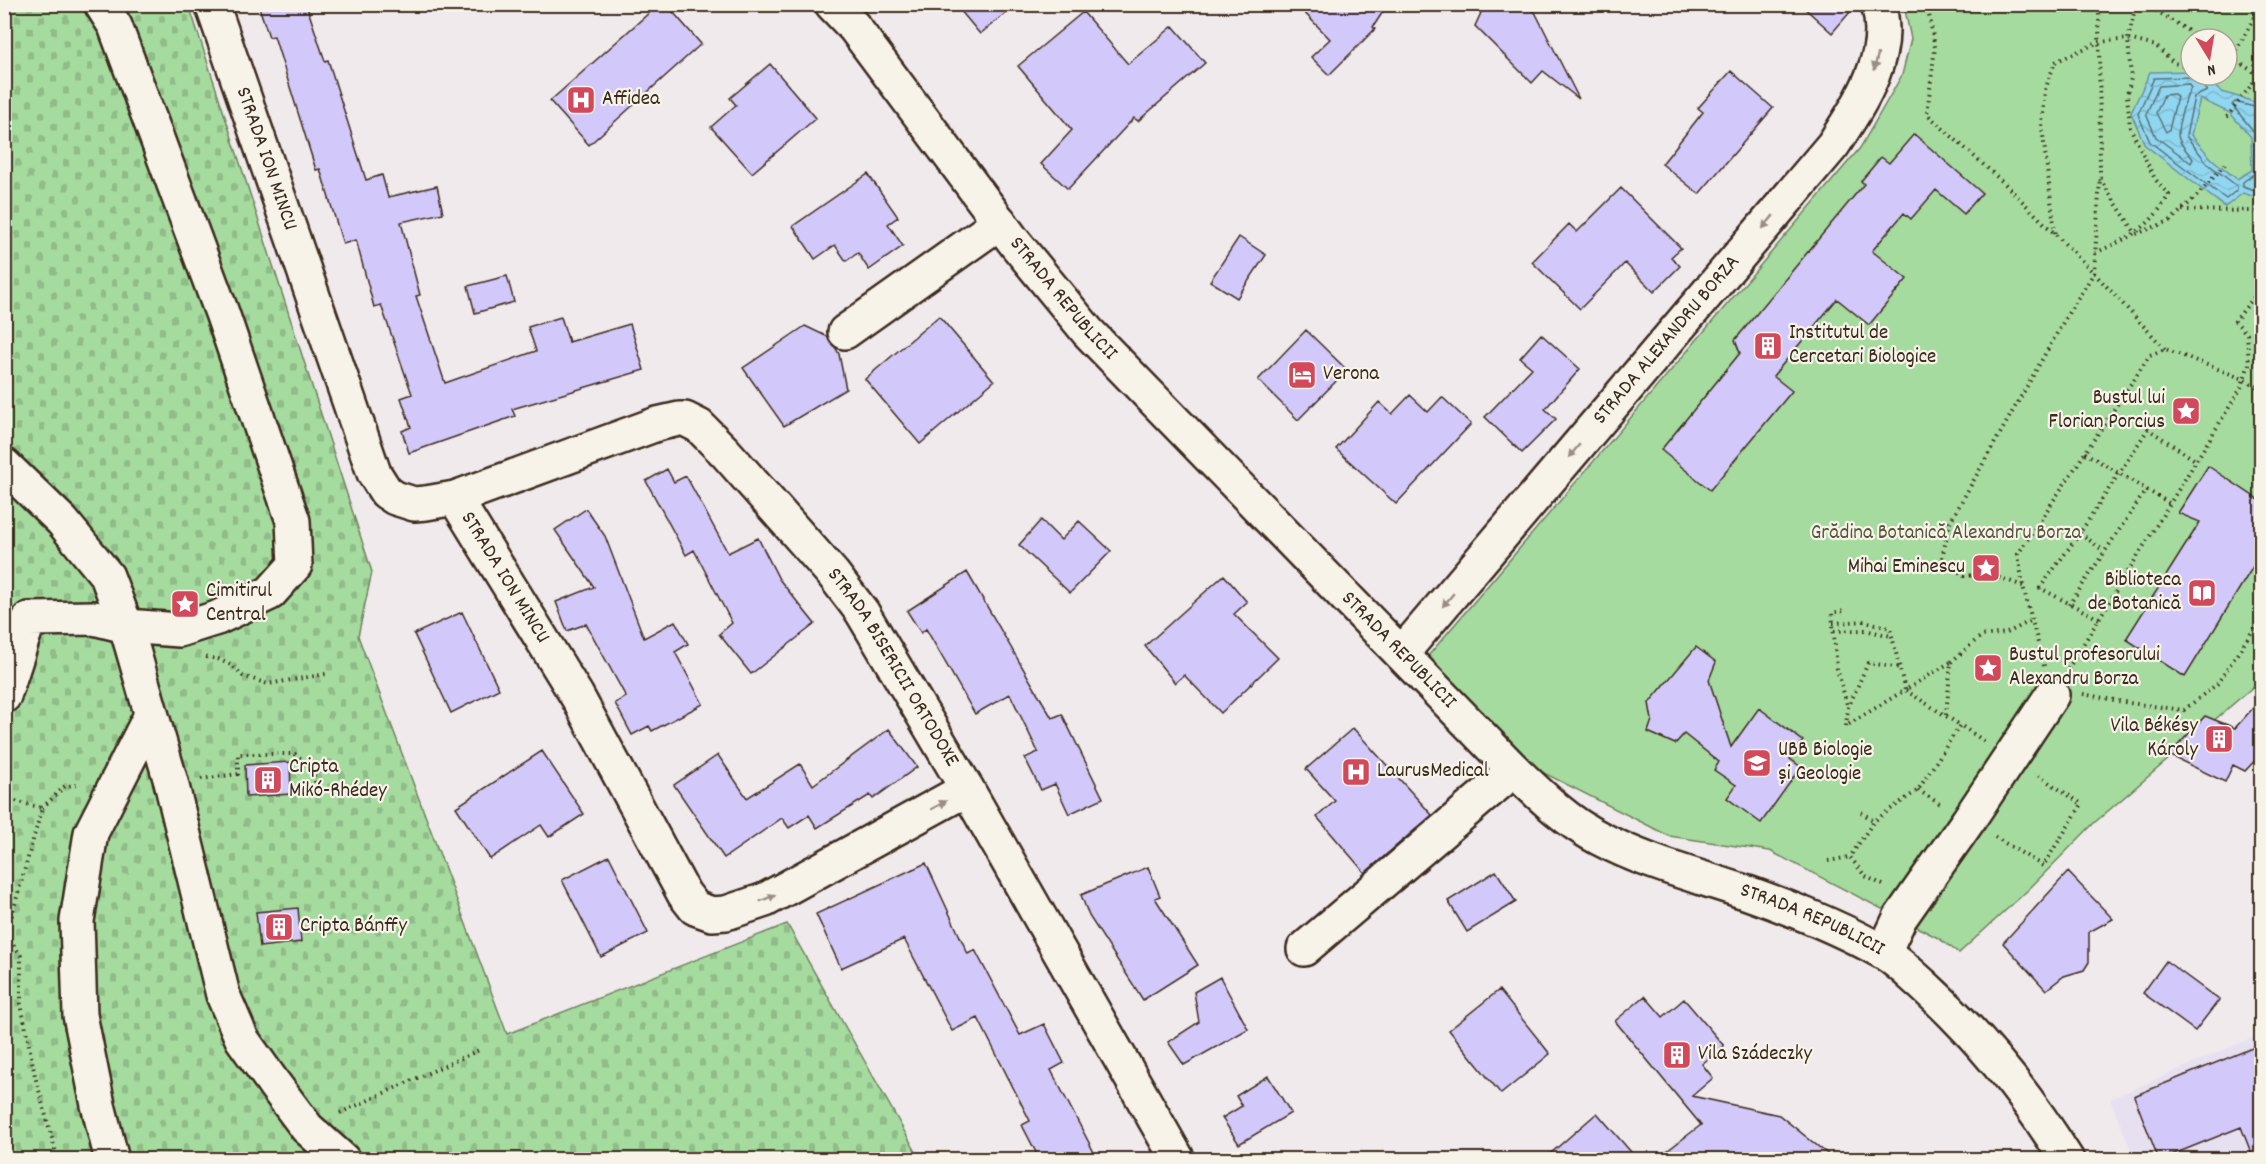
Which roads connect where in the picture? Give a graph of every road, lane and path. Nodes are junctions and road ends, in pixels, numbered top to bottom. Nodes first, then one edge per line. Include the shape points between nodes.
1 (101, 4) edge
2 (212, 4) edge
3 (832, 4) edge
4 (1878, 4) edge
5 (1927, 4) edge
6 (2099, 4) edge
7 (2136, 4) edge
8 (2146, 4) edge
9 (2258, 4) edge
10 (2182, 27) edge
11 (2128, 39) junction
12 (2099, 42) junction
13 (2239, 46) edge
14 (2239, 62) edge
15 (2179, 64) edge
16 (2260, 76) edge
17 (2227, 117) dead end
18 (2225, 164) dead end
19 (2100, 177) junction
20 (2182, 210) junction
21 (2262, 214) edge
22 (1000, 222) junction
23 (2055, 234) junction
24 (2136, 234) junction
25 (2096, 253) junction
26 (2094, 273) junction
27 (2262, 287) edge
28 (845, 332) dead end
29 (2165, 349) junction
30 (2244, 379) junction
31 (2262, 390) edge
32 (2085, 453) junction
33 (2195, 460) junction
34 (4, 465) edge
35 (2119, 473) junction
36 (2146, 490) junction
37 (455, 498) junction
38 (2169, 503) junction
39 (2080, 534) junction
40 (2104, 551) junction
41 (2024, 586) junction
42 (2069, 604) junction
43 (1843, 611) dead end
44 (17, 614) edge
45 (2262, 617) edge
46 (2099, 619) junction
47 (2032, 620) junction
48 (1833, 623) junction
49 (126, 626) junction
50 (179, 630) junction
51 (1834, 631) junction
52 (1891, 636) junction
53 (1402, 653) junction
54 (2074, 660) dead end
55 (1951, 662) junction
56 (1901, 668) junction
57 (326, 674) dead end
58 (1905, 690) junction
59 (2052, 695) junction
60 (4, 696) edge
61 (1848, 708) junction
62 (151, 715) junction
63 (1946, 715) junction
64 (1960, 725) dead end
65 (1514, 770) junction
66 (171, 782) junction
67 (316, 786) dead end
68 (967, 789) junction
69 (1918, 790) dead end
70 (4, 798) edge
71 (1861, 812) dead end
72 (1874, 821) junction
73 (1850, 857) junction
74 (1828, 861) dead end
75 (1885, 886) dead end
76 (7, 935) junction
77 (4, 943) edge
78 (1304, 949) dead end
79 (1884, 952) junction
80 (478, 1050) dead end
81 (307, 1128) junction
82 (58, 1160) edge
83 (112, 1160) edge
84 (343, 1160) edge
85 (1178, 1160) edge
86 (2067, 1160) edge

1 - 50 street via 115,27 222,313 293,521 295,565 270,593 218,618
2 - 37 street, STRADA ION MINCU via 374,473 386,492 404,502
3 - 22 street, STRADA REPUBLICII via 854,27
4 -> 53 street, STRADA ALEXANDRU BORZA via 1882,39 1873,74 1858,108 1833,145
5 - 23 path via 1935,47 1927,114
6 - 12 path
7 - 11 path
8 - 10 path
9 - 13 path via 2258,12
11 - 12 path
11 - 15 path via 2156,46
11 - 24 path via 2130,127 2155,179 2169,195
12 - 19 path
12 - 23 path via 2055,62 2045,90 2042,127
14 - 16 path
16 - 17 path
18 - 20 path
19 - 24 path
19 - 25 path
20 - 21 path
20 - 24 path via 2170,221
22 - 28 street
22 - 53 street, STRADA REPUBLICII via 1088,332
23 - 26 path
24 - 25 path
25 - 26 path
26 - 29 path
26 - 41 path via 1950,522 1942,558 1964,576 1990,574
27 - 30 path via 2235,321 2247,334 2249,364
29 - 30 path
29 - 32 path via 2150,355
30 - 31 path
30 - 33 path
32 - 35 path
32 - 41 path via 2018,554
33 - 35 path via 2148,429
33 - 38 path
34 - 49 street via 62,521 107,576
35 - 36 path
35 - 39 path
36 - 38 path
36 - 40 path
37 - 68 street, STRADA BISERICII ORTODOXE via 657,424 679,419 693,422 725,452 862,612
37 -> 68 street, STRADA ION MINCU via 577,696 695,908 712,914 743,908 788,889
38 - 46 path
39 - 40 path
39 - 42 path via 2040,588
40 - 42 path
41 - 47 path
42 - 46 path
43 - 48 path via 1832,613
44 - 49 street via 94,618
44 - 60 street
45 - 59 path via 2217,684 2184,710 2076,692
46 - 54 path
47 - 55 path via 2007,633 1981,636
47 - 59 path
48 - 51 path
48 - 52 path via 1874,622 1890,628
49 - 50 street
49 - 62 street
50 - 57 path via 194,656 218,659 243,676 268,684
51 - 52 path via 1865,630
51 - 61 path via 1837,669
52 - 56 path
53 - 65 street, STRADA REPUBLICII
55 - 58 path
55 - 63 path
56 - 58 path
56 - 61 path via 1868,663
58 - 61 path via 1846,726
58 - 63 path
59 - 79 street via 1900,918
62 - 66 street
62 - 83 street via 91,833 77,921 80,1015
63 - 64 path
65 - 78 street
65 - 79 street, STRADA REPUBLICII via 1548,803 1598,838 1672,869 1788,908
66 - 67 path via 238,774 238,754 295,754 312,767
66 - 81 street via 223,995 242,1039
68 - 85 street, STRADA BISERICII ORTODOXE
69 - 72 path
70 - 76 path via 42,808
71 - 72 path
72 - 73 path
73 - 74 path
73 - 75 path via 1865,876
76 - 77 path
76 - 82 path via 21,956 21,1004 34,1076
79 - 86 street, STRADA REPUBLICII via 1939,1000 1994,1060 2022,1092
80 - 81 path
81 - 84 street

